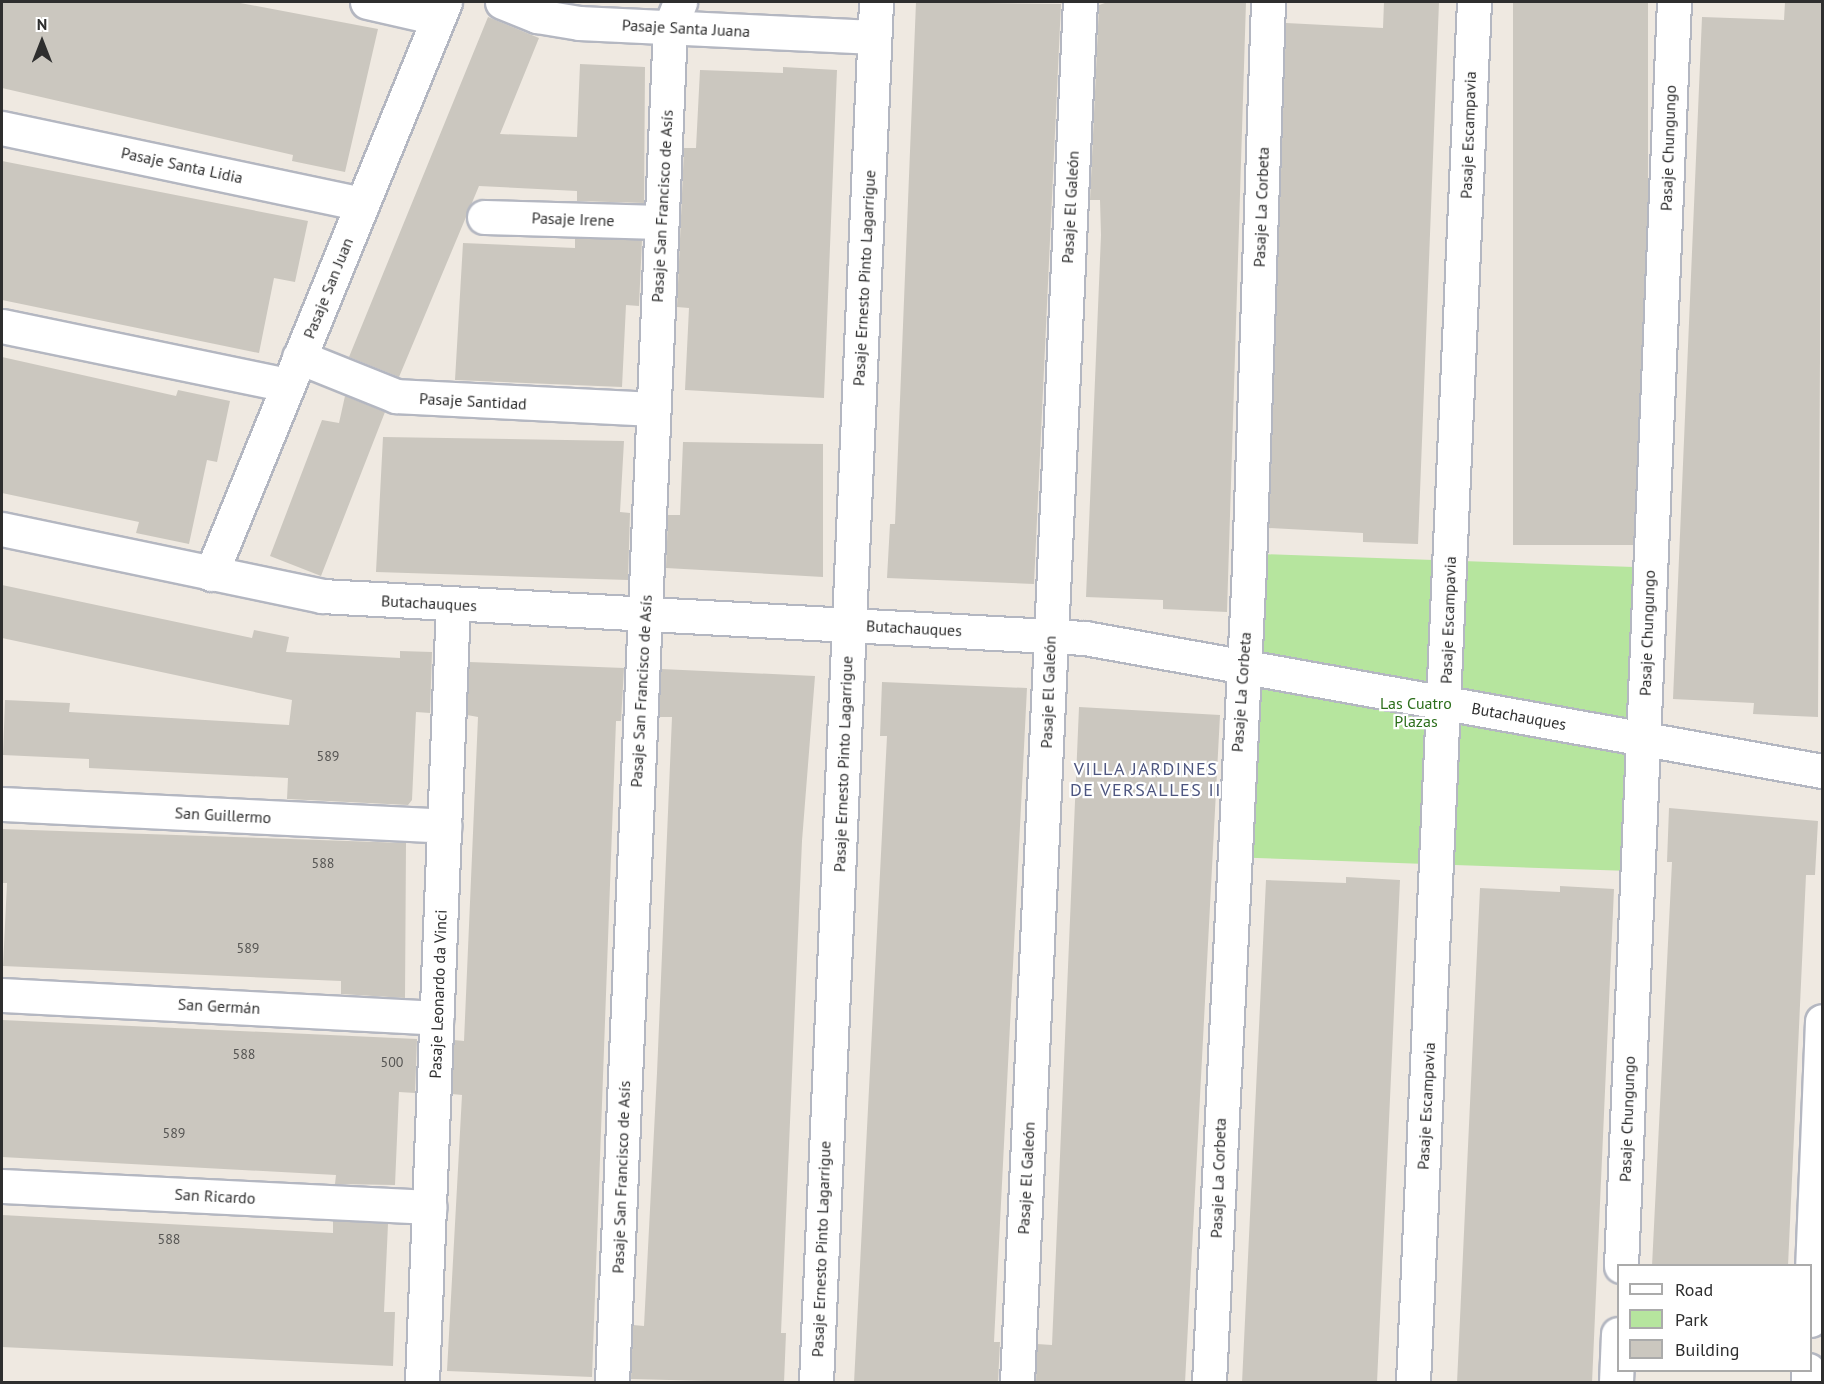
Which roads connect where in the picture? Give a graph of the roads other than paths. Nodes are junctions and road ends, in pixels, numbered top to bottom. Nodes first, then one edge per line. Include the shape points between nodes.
1 (367, 2) edge
2 (502, 2) edge
3 (876, 2) edge
4 (1080, 2) edge
5 (1268, 2) edge
6 (1474, 2) edge
7 (1674, 2) edge
8 (442, 10) edge
9 (675, 14) edge
10 (874, 37) junction
11 (2, 128) edge
12 (362, 204) junction
13 (484, 217) dead end
14 (661, 222) junction
15 (2, 326) edge
16 (294, 371) junction
17 (653, 409) junction
18 (2, 529) edge
19 (212, 574) junction
20 (453, 605) junction
21 (645, 615) junction
22 (849, 625) junction
23 (1051, 635) junction
24 (1242, 665) junction
25 (1444, 702) junction
26 (1643, 739) junction
27 (1822, 771) edge
28 (2, 804) edge
29 (444, 826) junction
30 (2, 995) edge
31 (436, 1018) junction
32 (1822, 1021) edge
33 (2, 1186) edge
34 (429, 1207) junction
35 (1621, 1264) edge
36 (1812, 1270) edge
37 (422, 1383) edge
38 (612, 1383) edge
39 (816, 1383) edge
40 (1017, 1383) edge
41 (1209, 1383) edge
42 (1413, 1383) edge

1 - 8 street
2 - 9 street, Pasaje Santa Juana via 556,21
3 - 10 street, Pasaje Ernesto Pinto Lagarrigue
4 - 23 street, Pasaje El Galeón
5 - 24 street, Pasaje La Corbeta
6 - 25 street, Pasaje Escampavia
7 - 26 street, Pasaje Chungungo
8 - 12 street, Pasaje San Juan
9 - 10 street, Pasaje Santa Juana
9 - 14 street, Pasaje San Francisco de Asís
10 - 22 street, Pasaje Ernesto Pinto Lagarrigue
11 - 12 street, Pasaje Santa Lidia
12 - 16 street, Pasaje San Juan
13 - 14 street, Pasaje Irene
14 - 17 street, Pasaje San Francisco de Asís
15 - 16 street, Pasaje Santidad
16 - 17 street, Pasaje Santidad via 396,396
16 - 19 street, Pasaje San Juan
17 - 21 street, Pasaje San Francisco de Asís
18 - 19 street, Butachauques
19 - 20 street, Butachauques via 322,596
20 - 21 street, Butachauques
20 - 29 street, Pasaje Leonardo da Vinci
21 - 22 street, Butachauques
21 - 38 street, Pasaje San Francisco de Asís
22 - 23 street, Butachauques
22 - 39 street, Pasaje Ernesto Pinto Lagarrigue
23 - 24 street, Butachauques
23 - 40 street, Pasaje El Galeón
24 - 25 street, Butachauques
24 - 41 street, Pasaje La Corbeta
25 - 26 street, Butachauques
25 - 42 street, Pasaje Escampavia
26 - 27 street, Butachauques
26 - 35 street, Pasaje Chungungo
28 - 29 street, San Guillermo
29 - 31 street, Pasaje Leonardo da Vinci
30 - 31 street, San Germán
31 - 34 street, Pasaje Leonardo da Vinci
32 - 36 street
33 - 34 street, San Ricardo
34 - 37 street, Pasaje Leonardo da Vinci

